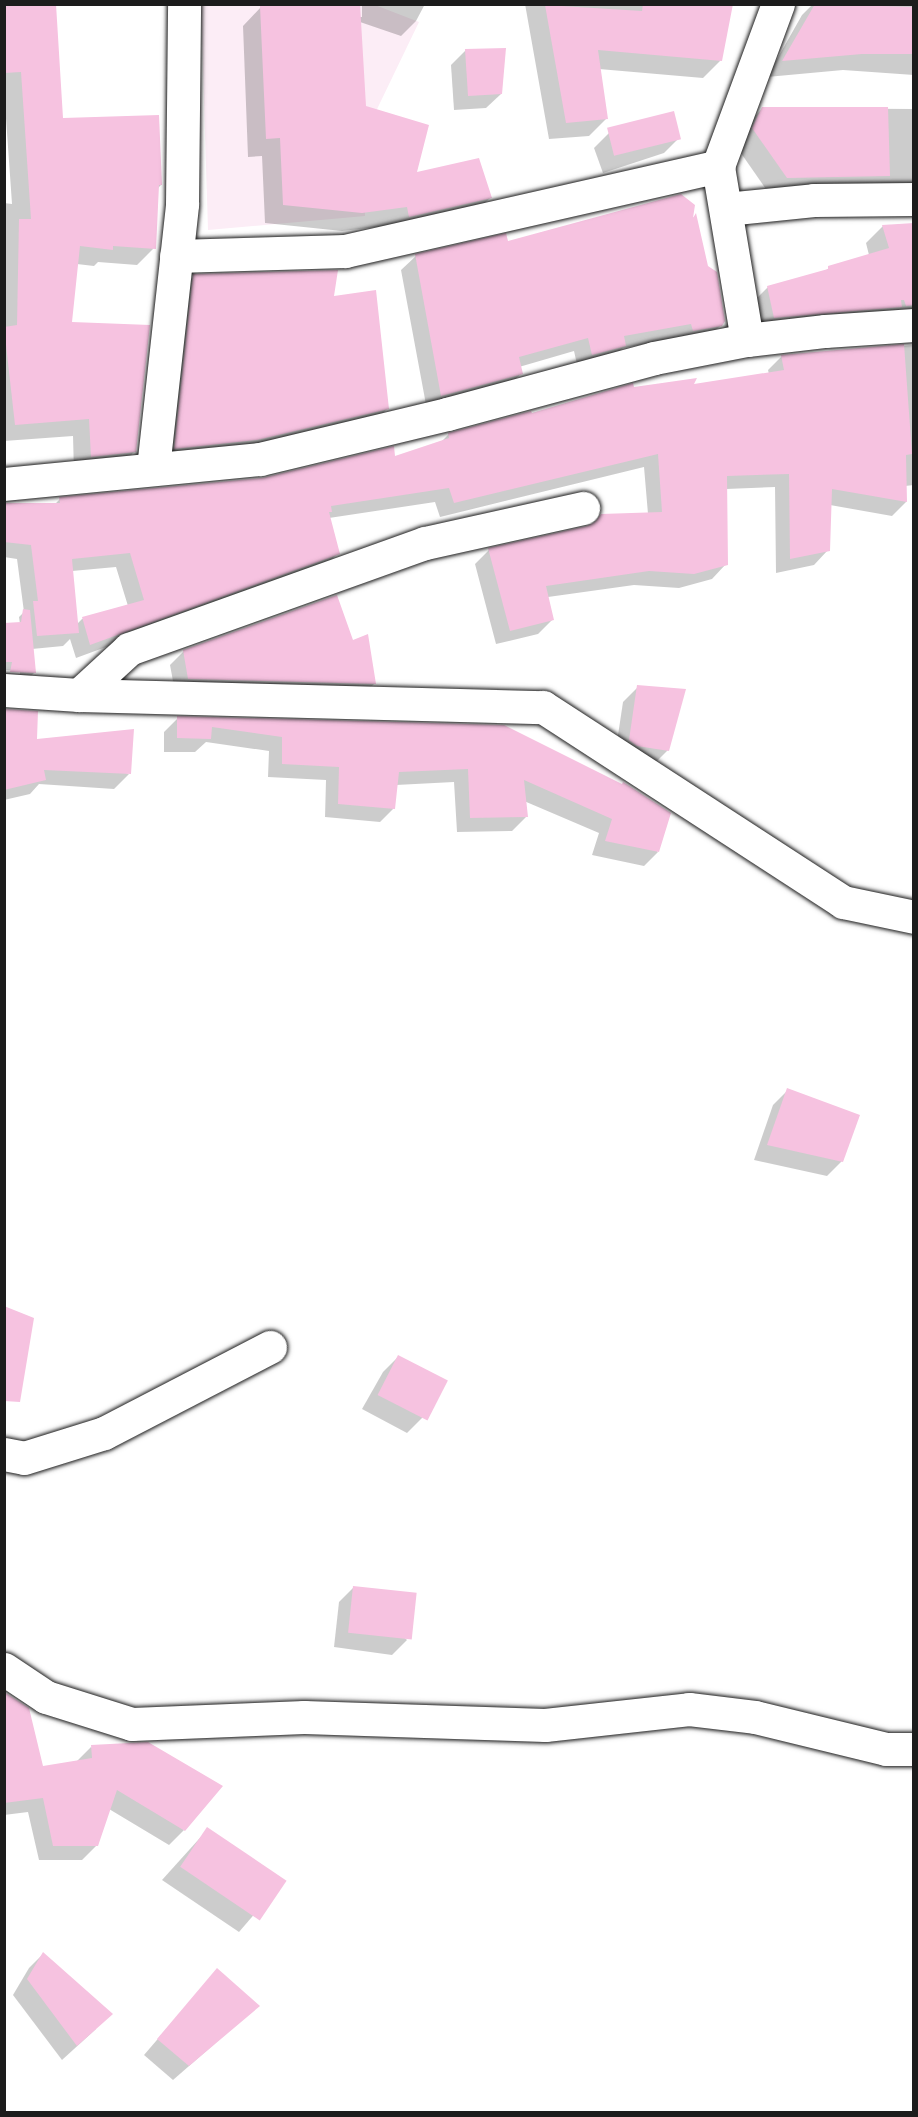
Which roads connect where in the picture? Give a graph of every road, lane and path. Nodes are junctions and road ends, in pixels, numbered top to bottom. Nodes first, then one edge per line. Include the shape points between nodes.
1 (184, 4) edge
2 (778, 4) edge
3 (718, 166) junction
4 (914, 199) edge
5 (726, 209) junction
6 (176, 256) junction
7 (914, 325) edge
8 (747, 340) junction
9 (153, 468) junction
10 (4, 484) edge
11 (583, 508) dead end
12 (4, 690) edge
13 (79, 695) junction
14 (914, 917) edge
15 (270, 1347) dead end
16 (4, 1454) edge
17 (4, 1669) edge
18 (914, 1749) edge

1 - 6 street via 182,204
2 - 3 street
3 - 5 street
3 - 6 street via 345,251
4 - 5 street via 814,200
5 - 8 street
6 - 9 street
7 - 8 street
8 - 9 street via 654,358 260,459
9 - 10 street
11 - 13 street via 425,543 129,649
12 - 13 street
13 - 14 street via 543,707 843,902
15 - 16 street via 104,1433 24,1458
17 - 18 street via 46,1697 132,1724 304,1717 545,1725 689,1709 755,1717 886,1749

